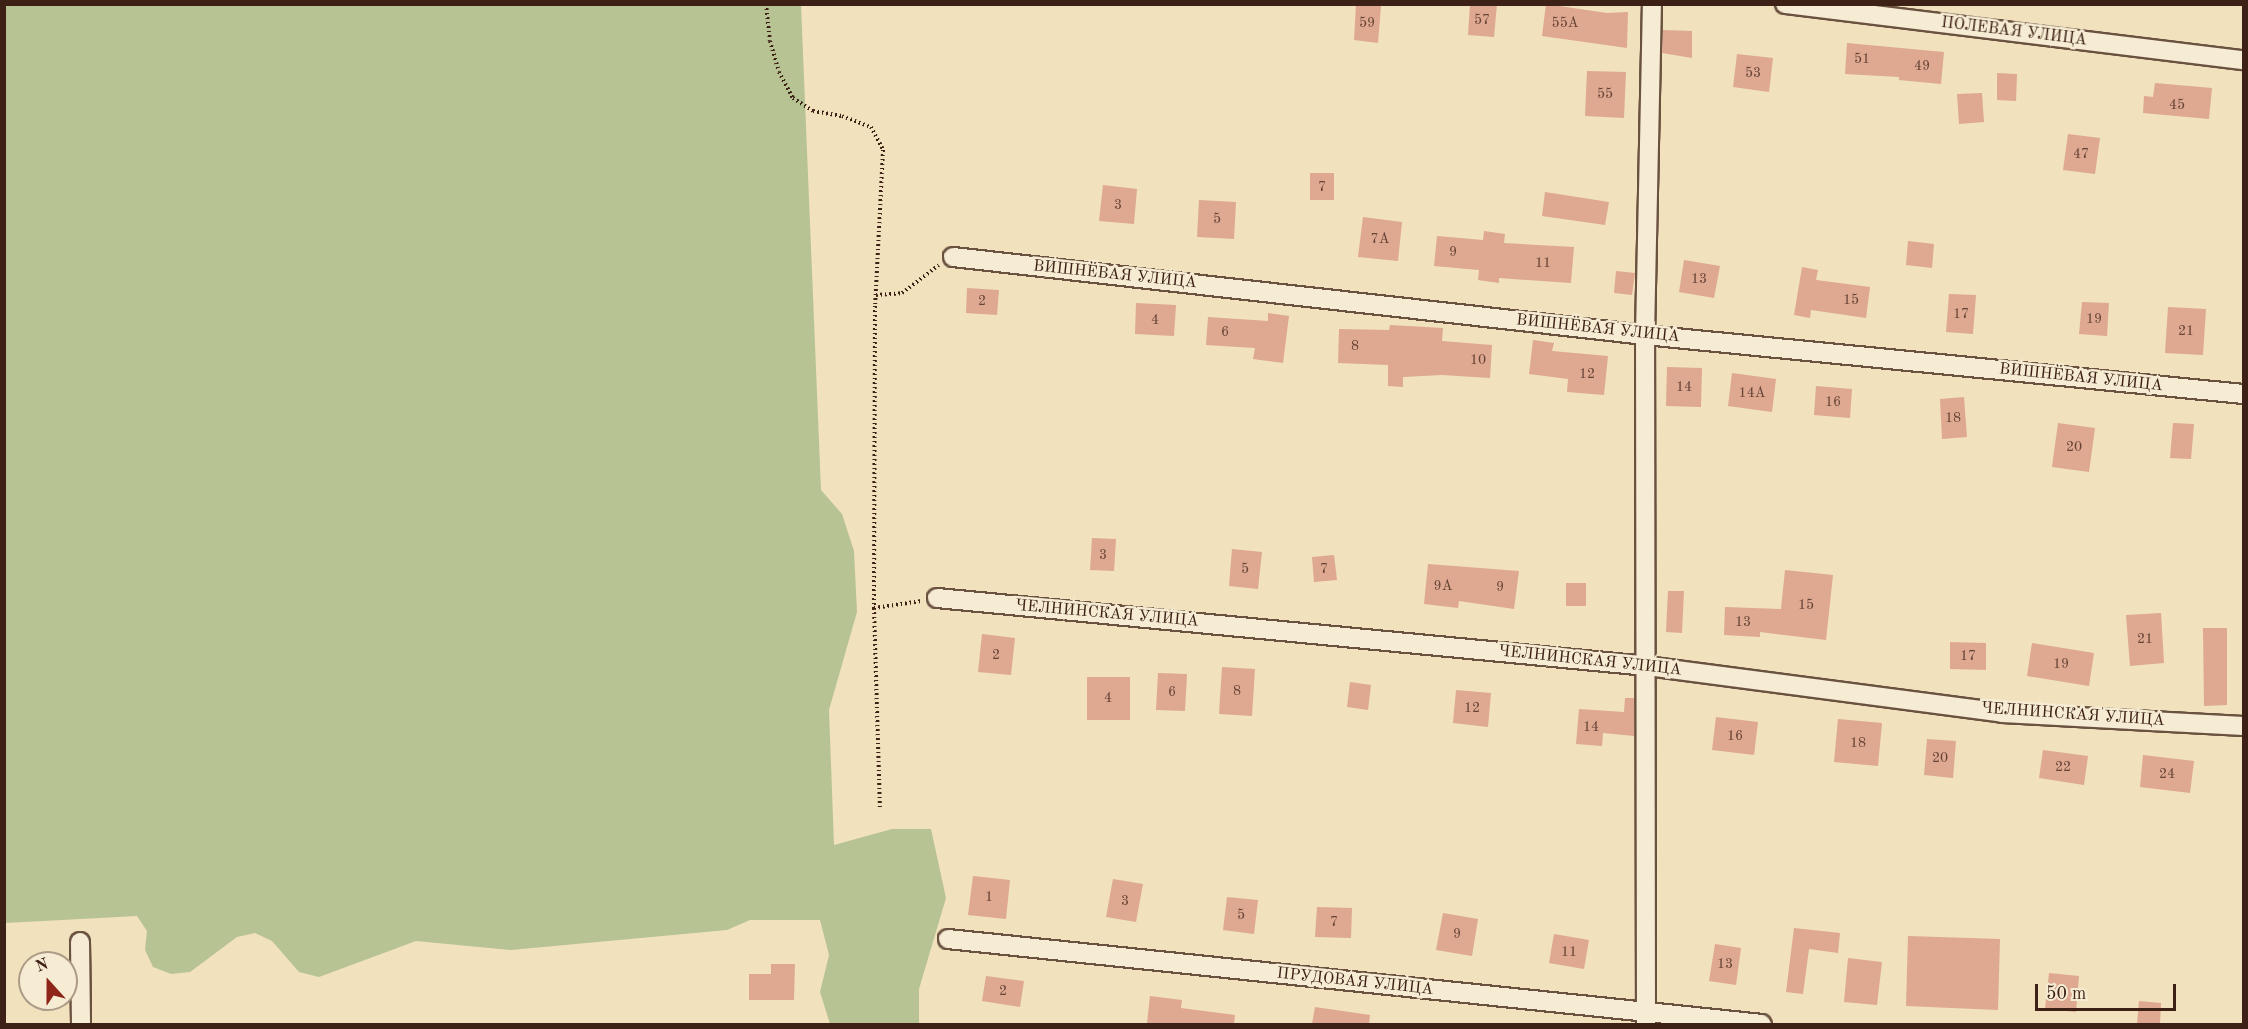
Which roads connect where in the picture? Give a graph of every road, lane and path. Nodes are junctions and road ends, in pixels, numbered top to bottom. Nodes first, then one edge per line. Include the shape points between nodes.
1 (766, 4) edge
2 (1653, 4) edge
3 (1785, 4) edge
4 (2244, 60) edge
5 (953, 257) joint
6 (876, 295) junction
7 (1645, 335) junction
8 (2244, 394) edge
9 (936, 598) joint
10 (874, 608) junction
11 (1647, 666) junction
12 (2244, 726) edge
13 (880, 809) dead end
14 (948, 939) dead end
15 (80, 942) dead end
16 (1646, 1018) edge
17 (81, 1024) edge
18 (1762, 1024) edge

1 - 6 path via 770,41 779,72 793,98 813,111 871,127 884,150
2 - 7 street
3 - 4 street, ПОЛЕВАЯ УЛИЦА
5 - 6 path via 902,293
5 - 7 street, ВИШНЁВАЯ УЛИЦА
6 - 10 path
7 - 8 street, ВИШНЁВАЯ УЛИЦА
7 - 11 street
9 - 10 path
9 - 11 street, ЧЕЛНИНСКАЯ УЛИЦА
10 - 13 path
11 - 12 street, ЧЕЛНИНСКАЯ УЛИЦА via 2002,713
11 - 16 street
14 - 16 street, ПРУДОВАЯ УЛИЦА
15 - 17 street
16 - 18 street, ПРУДОВАЯ УЛИЦА

